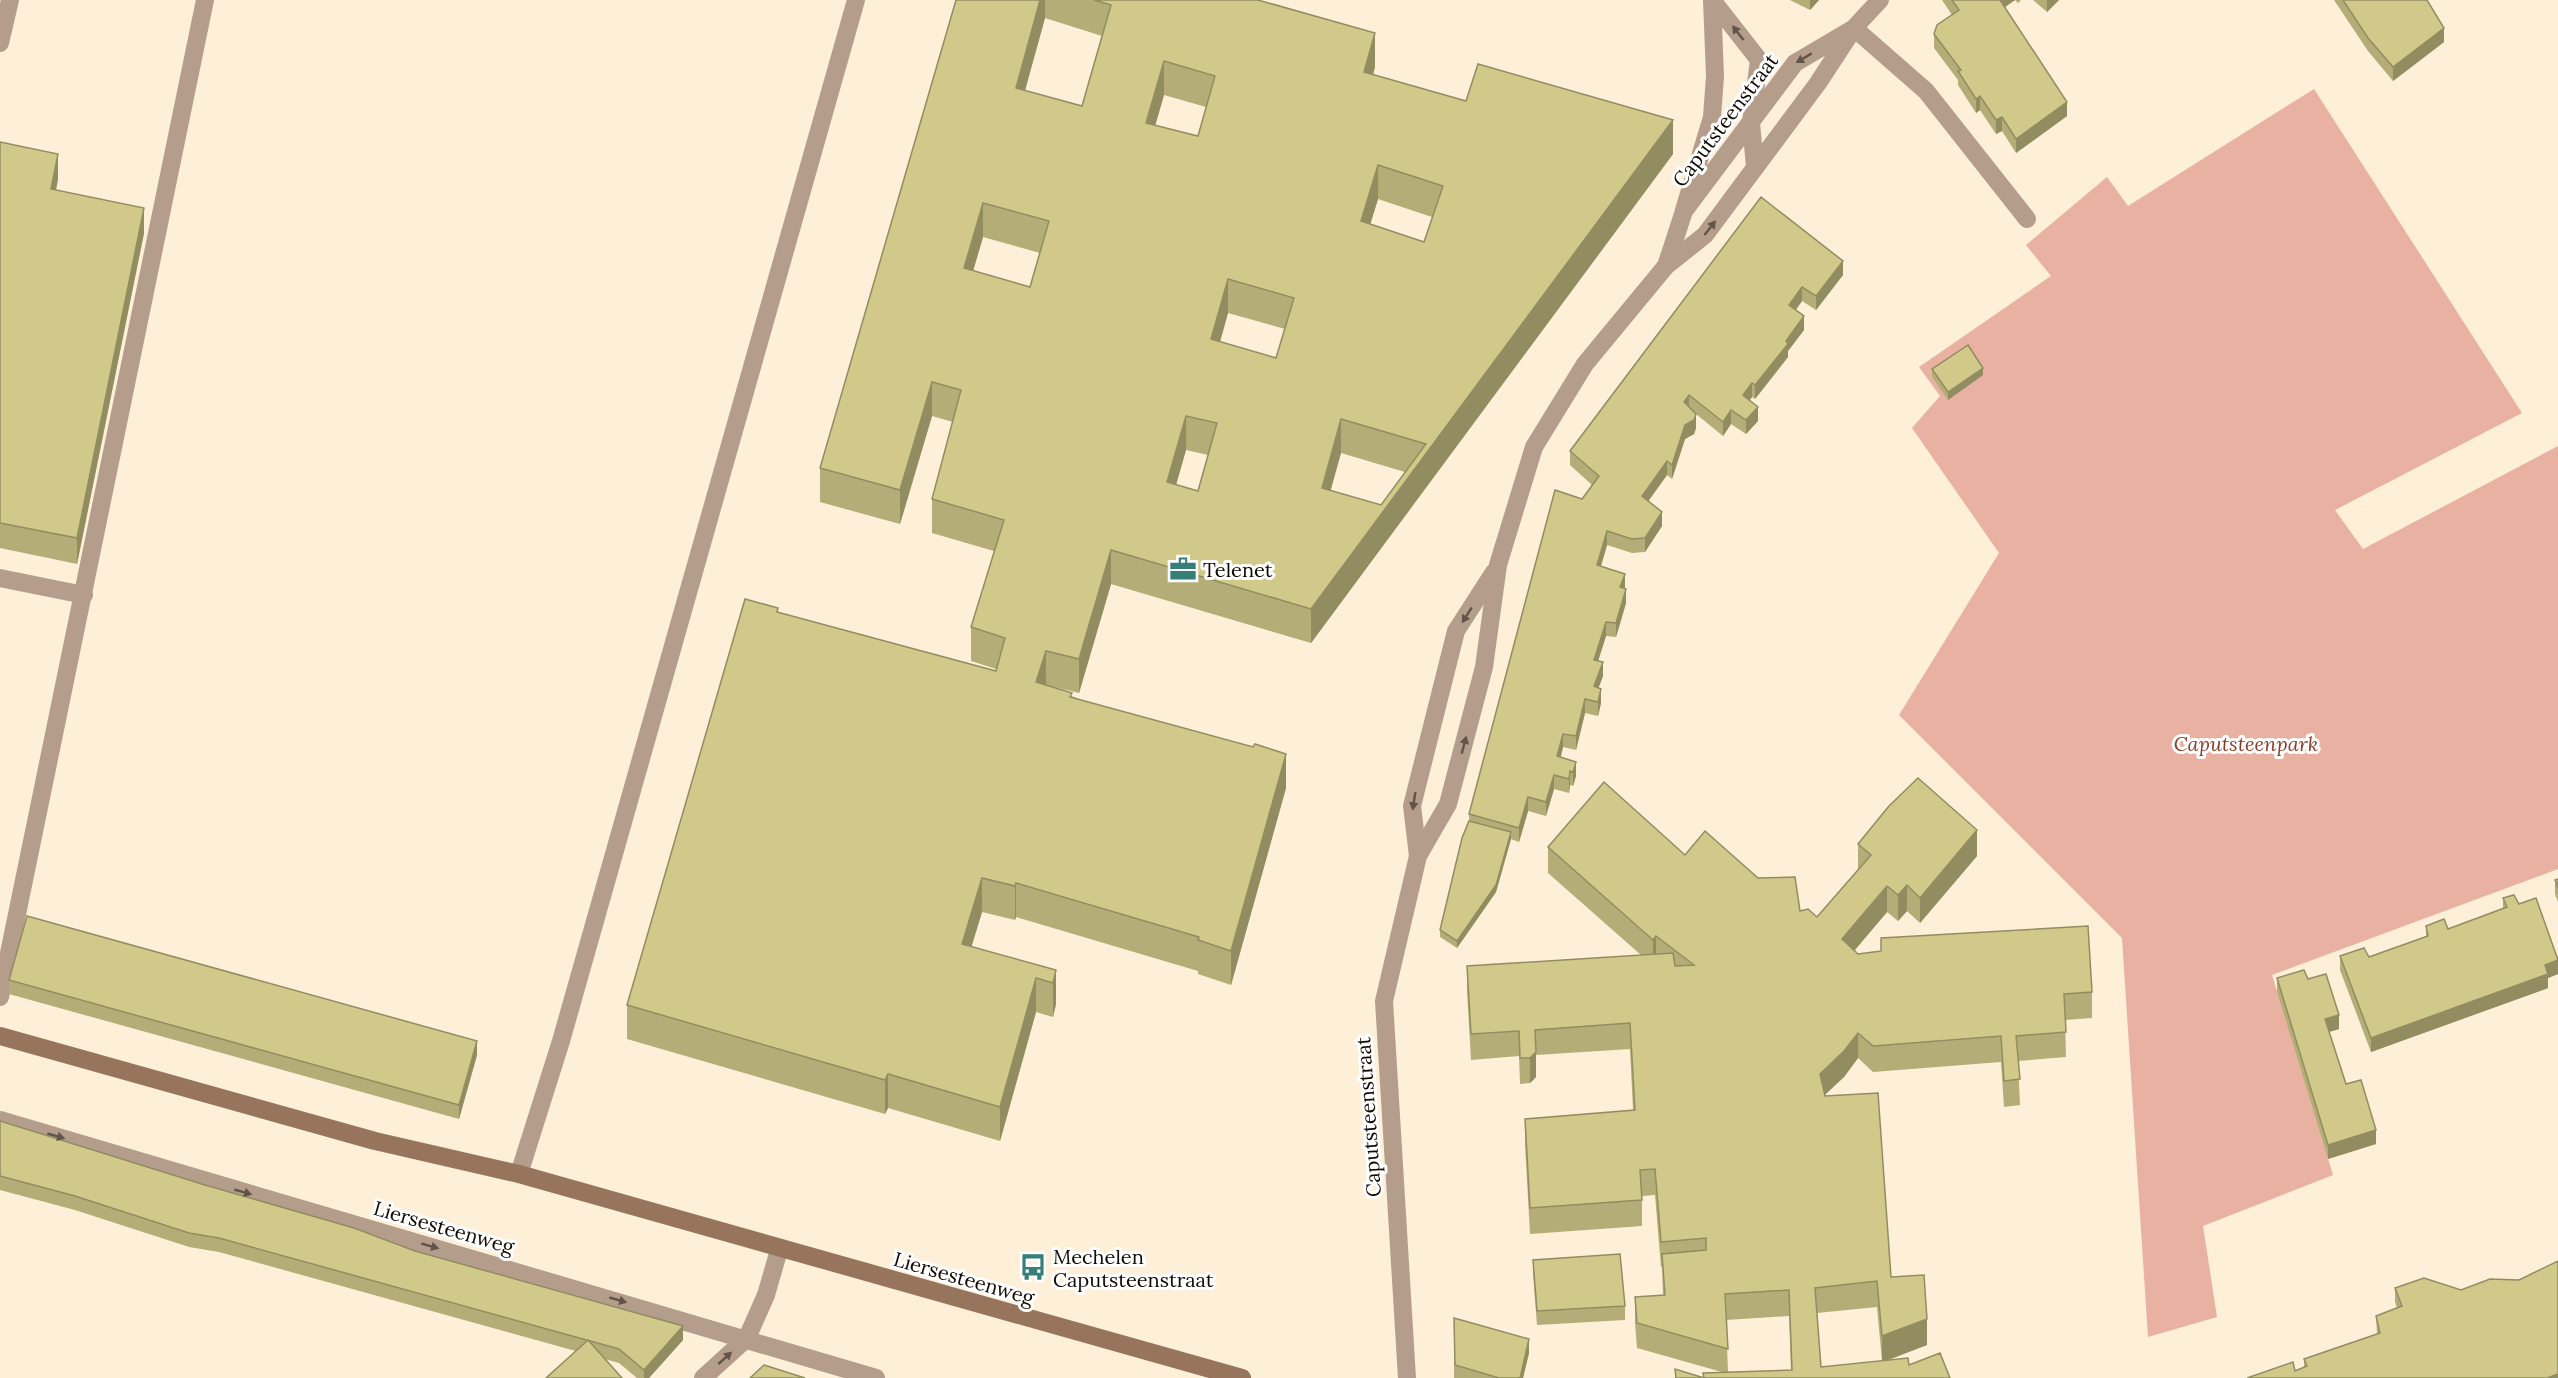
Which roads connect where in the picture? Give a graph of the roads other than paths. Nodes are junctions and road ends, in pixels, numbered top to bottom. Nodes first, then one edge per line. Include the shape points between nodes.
1 (10, 0) edge
2 (205, 0) edge
3 (856, 0) edge
4 (1712, 0) edge
5 (1880, 0) edge
6 (3, 18) edge
7 (1854, 28) junction
8 (0, 42) edge
9 (1751, 123) junction
10 (1755, 167) junction
11 (1684, 211) junction
12 (2027, 219) dead end
13 (1666, 266) junction
14 (1498, 565) junction
15 (0, 578) edge
16 (84, 596) junction
17 (1418, 856) junction
18 (0, 997) edge
19 (0, 1036) edge
20 (0, 1120) edge
21 (519, 1174) junction
22 (779, 1250) junction
23 (747, 1338) junction
24 (703, 1378) edge
25 (876, 1378) edge
26 (1242, 1378) edge
27 (1407, 1378) edge

1 - 6 street
2 - 16 street
3 - 21 street via 561,1041
9 -> 4 street via 1760,60
4 - 11 street via 1712,117
5 - 7 street, Caputsteenstraat
6 - 8 street
7 -> 9 street, Caputsteenstraat via 1795,63
7 - 10 street, Caputsteenstraat
7 - 12 street via 1926,91
9 - 10 street
9 - 11 street, Caputsteenstraat
13 -> 10 street, Caputsteenstraat via 1705,235
11 - 13 street, Caputsteenstraat
13 - 14 street, Caputsteenstraat via 1585,364 1534,447
17 -> 14 street, Caputsteenstraat via 1448,804 1484,667
14 -> 17 street, Caputsteenstraat via 1456,632 1412,806
15 - 16 street
16 - 18 street
17 - 27 street, Caputsteenstraat via 1384,1001
19 - 21 main road, Liersesteenweg via 308,1124
20 -> 23 street, Liersesteenweg
21 - 22 main road, Liersesteenweg
22 - 23 street via 766,1295
22 - 26 main road, Liersesteenweg
24 -> 23 street
23 - 25 street, Liersesteenweg

